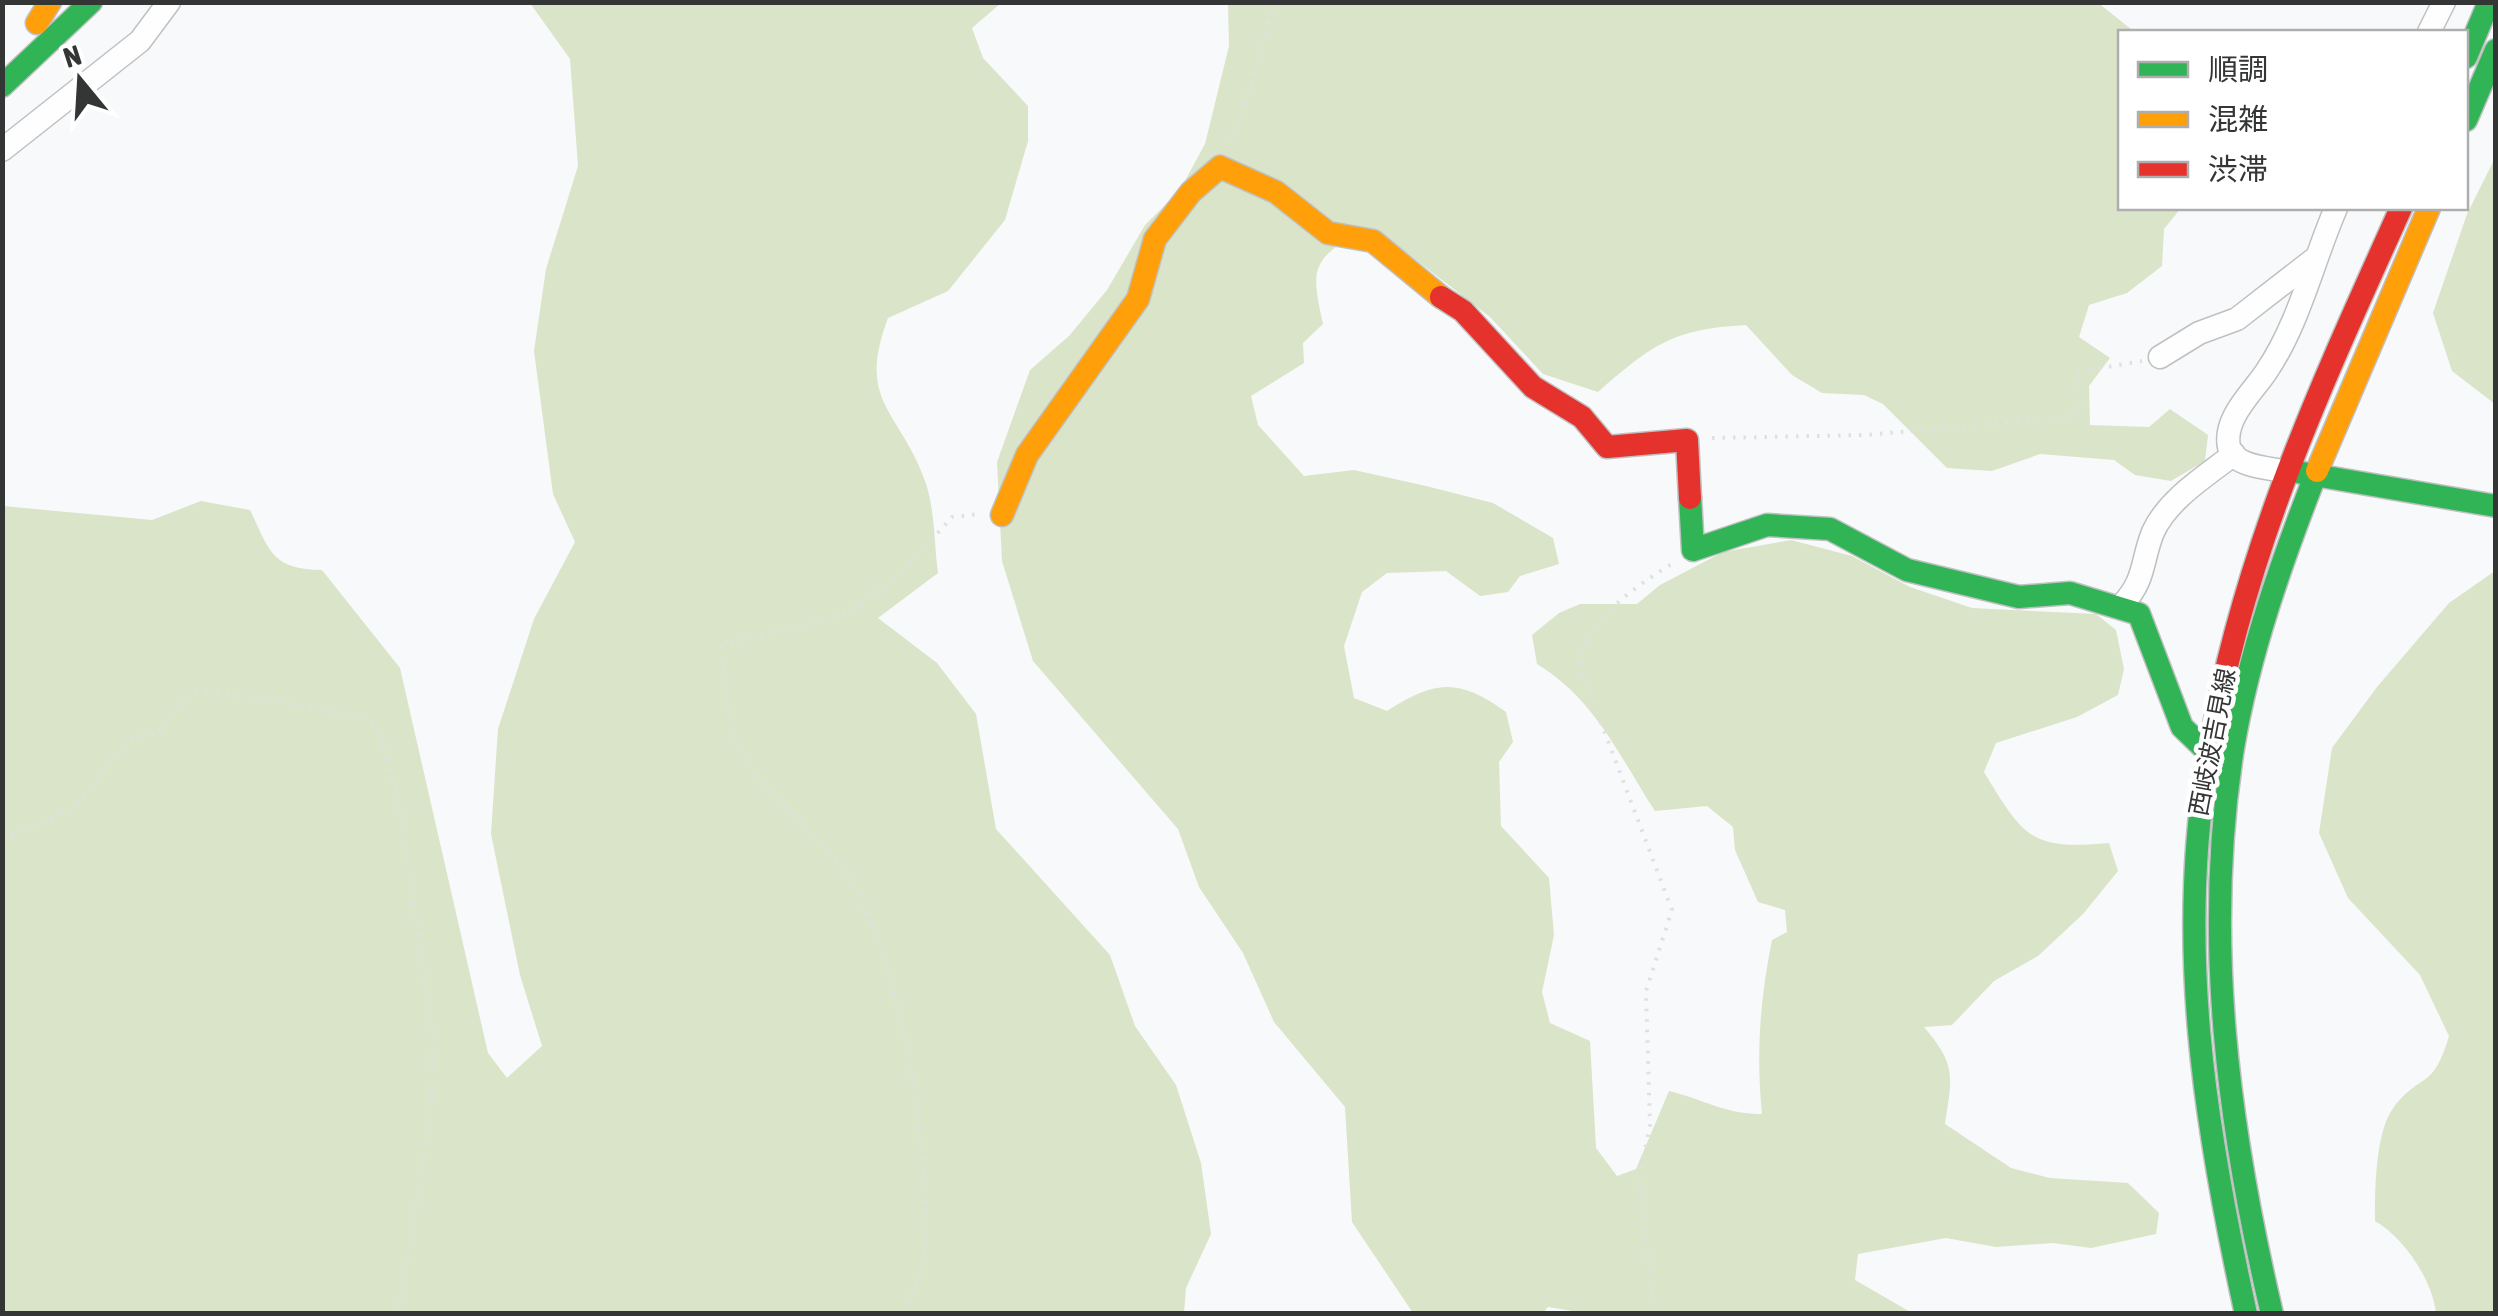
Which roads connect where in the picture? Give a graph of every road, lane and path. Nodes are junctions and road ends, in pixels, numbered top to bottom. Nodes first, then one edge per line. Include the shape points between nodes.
1 (52, 2) edge
2 (91, 2) edge
3 (169, 2) edge
4 (1274, 2) edge
5 (2444, 2) edge
6 (2489, 2) edge
7 (2430, 30) edge
8 (2496, 50) edge
9 (2468, 52) edge
10 (2, 55) edge
11 (2, 86) edge
12 (2468, 115) edge
13 (2, 150) edge
14 (1220, 167) junction
15 (2335, 210) edge
16 (2400, 210) edge
17 (2428, 210) edge
18 (2313, 260) junction
19 (2160, 358) joint
20 (1687, 440) junction
21 (2234, 454) junction
22 (2284, 471) junction
23 (2317, 474) junction
24 (2496, 506) edge
25 (1002, 515) joint
26 (1694, 550) junction
27 (2122, 605) junction
28 (2208, 752) junction
29 (2, 839) edge
30 (398, 1314) edge
31 (904, 1314) edge
32 (1654, 1314) edge
33 (2246, 1314) edge
34 (2272, 1314) edge

1 - 10 main road
2 - 11 main road
3 - 13 street via 140,41
4 - 14 path via 1245,108
5 - 7 street
6 - 9 main road
8 - 12 main road
14 - 20 main road via 1276,192 1328,233 1387,250 1463,311 1522,377 1582,417 1608,447
14 - 25 main road via 1191,192 1155,240 1138,298 1027,455
15 - 18 street
16 - 22 main road, 西岐波吉見線
17 - 23 main road, 西岐波吉見線
18 - 19 street via 2237,319
18 - 21 street via 2286,334 2232,426
19 - 20 path via 2078,372 2080,412 2074,416 1867,435
20 - 26 main road
21 - 22 street
21 - 27 street via 2166,512 2153,532 2139,586
22 - 23 main road
22 - 28 main road, 西岐波吉見線 via 2244,593
23 - 24 main road
23 - 34 main road, 西岐波吉見線 via 2251,672 2221,858 2226,1066
25 - 31 path via 952,517 856,608 722,646 730,723 748,766 845,870 874,924 906,1063 926,1203 921,1270
26 - 27 main road via 1767,525 1802,525 1830,530 1908,570 1949,581 2019,596 2070,593
26 - 32 path via 1615,607 1581,647 1590,704 1672,910 1646,991 1650,1126 1640,1176
27 - 28 main road via 2139,614 2182,726
28 - 33 main road, 西岐波吉見線 via 2194,905 2198,1048
29 - 30 path via 72,809 128,739 159,733 198,692 360,713 376,722 398,798 432,1036 430,1116

